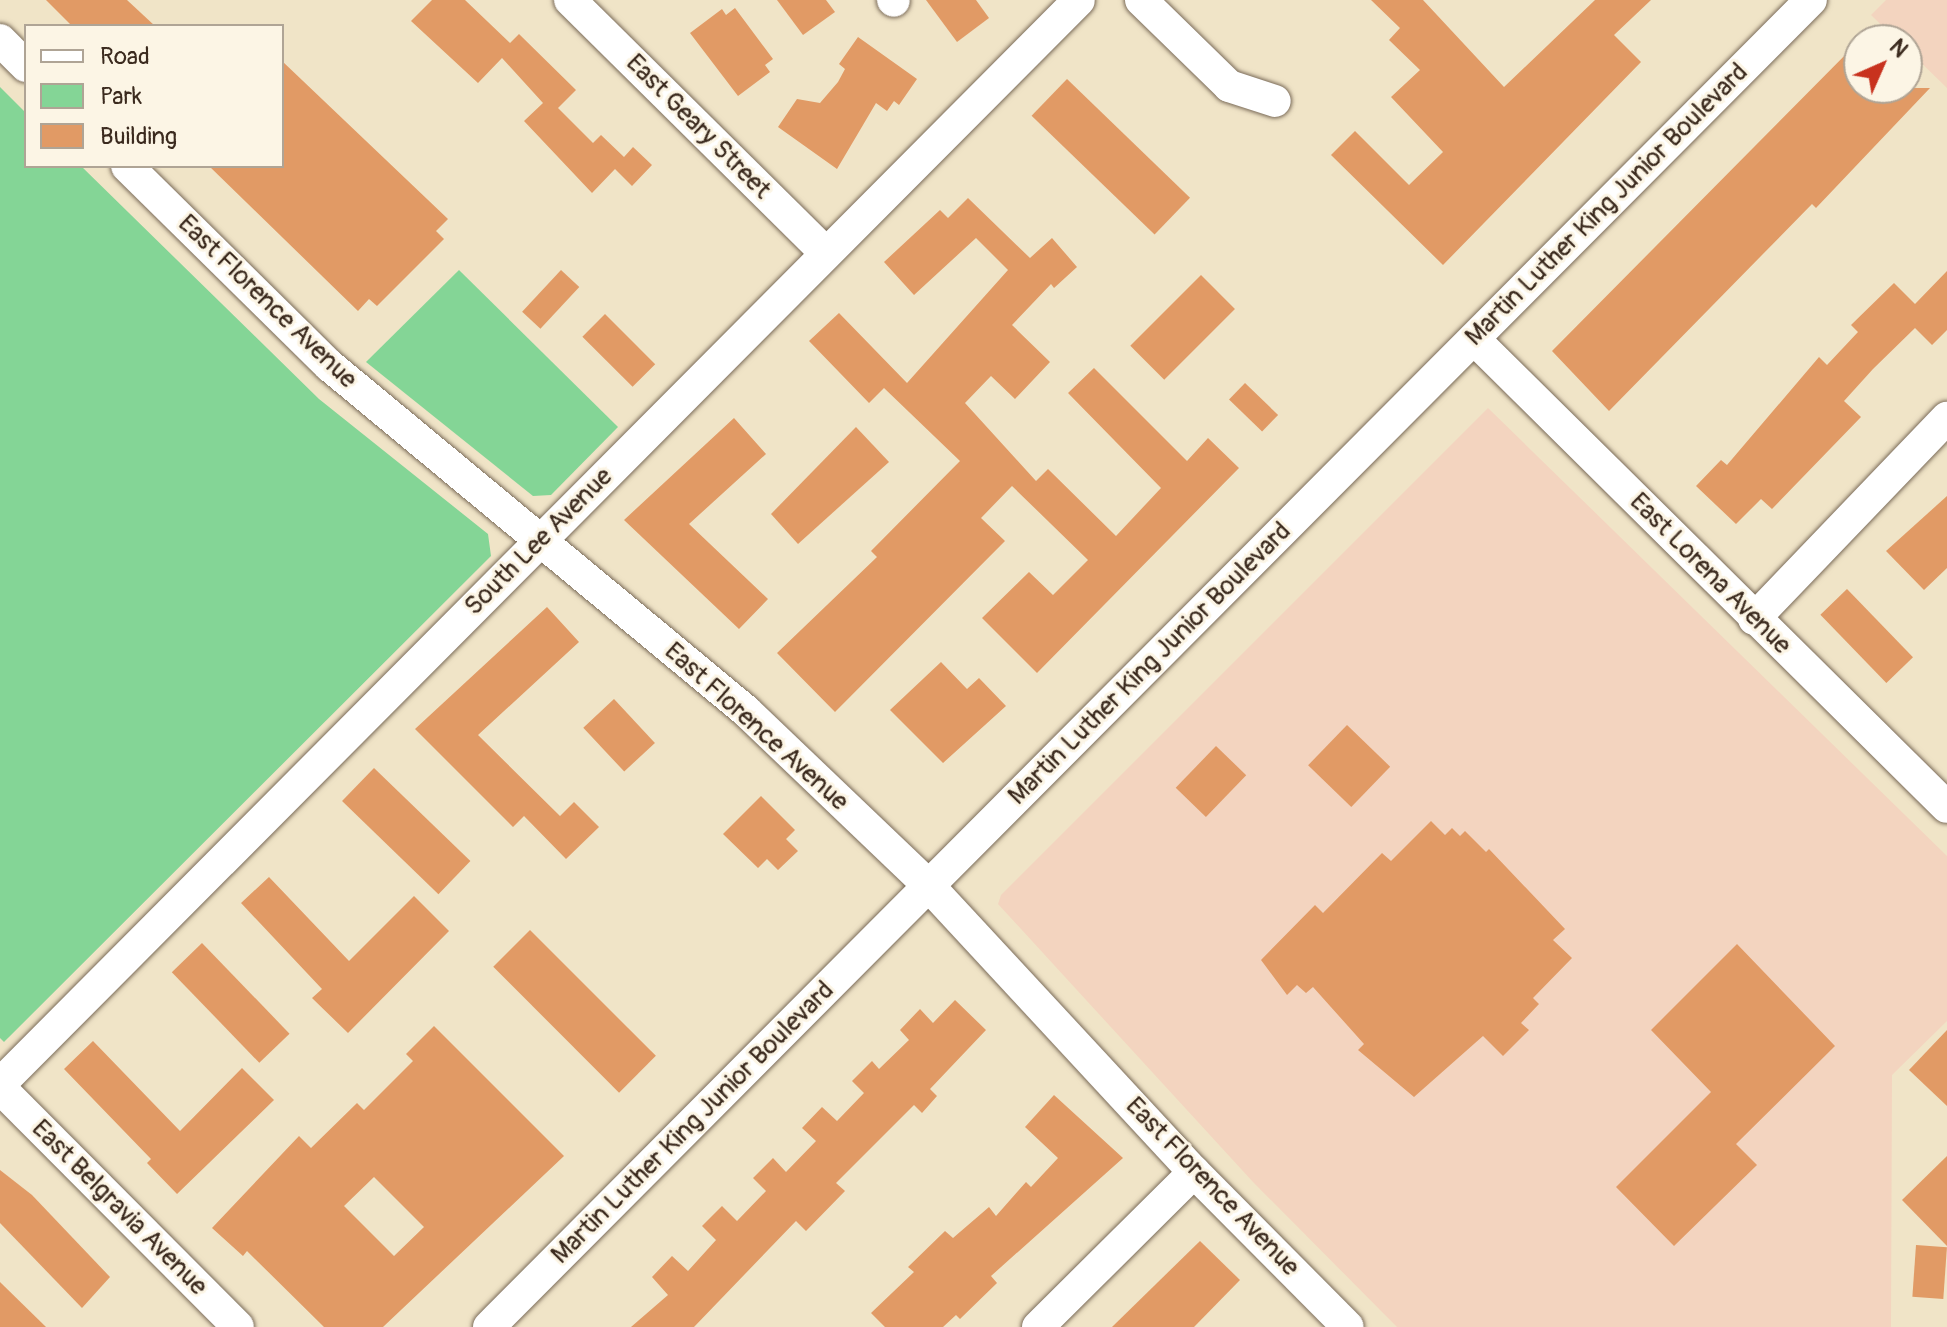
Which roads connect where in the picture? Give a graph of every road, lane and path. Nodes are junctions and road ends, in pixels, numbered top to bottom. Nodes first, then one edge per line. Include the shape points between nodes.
1 (570, 0) edge
2 (1079, 0) edge
3 (1141, 0) edge
4 (1811, 0) edge
5 (0, 40) edge
6 (24, 64) edge
7 (1275, 101) dead end
8 (129, 168) edge
9 (826, 253) junction
10 (1474, 339) junction
11 (1947, 418) edge
12 (542, 539) junction
13 (1754, 619) junction
14 (1947, 807) edge
15 (929, 886) junction
16 (0, 1086) edge
17 (1194, 1172) junction
18 (238, 1327) edge
19 (489, 1327) edge
20 (1038, 1327) edge
21 (1348, 1327) edge

1 - 9 street, East Geary Street
2 - 9 street, South Lee Avenue
3 - 7 street via 1229,86
4 - 10 street, Martin Luther King Junior Boulevard
5 - 6 street
8 - 12 street, East Florence Avenue via 330,366
9 - 12 street, South Lee Avenue
10 - 13 street, East Lorena Avenue
10 - 15 street, Martin Luther King Junior Boulevard
11 - 13 street
12 - 15 street, East Florence Avenue via 746,711
12 - 16 street, South Lee Avenue
13 - 14 street, East Lorena Avenue
15 - 17 street, East Florence Avenue
15 - 19 street, Martin Luther King Junior Boulevard
16 - 18 street, East Belgravia Avenue
17 - 20 street
17 - 21 street, East Florence Avenue

